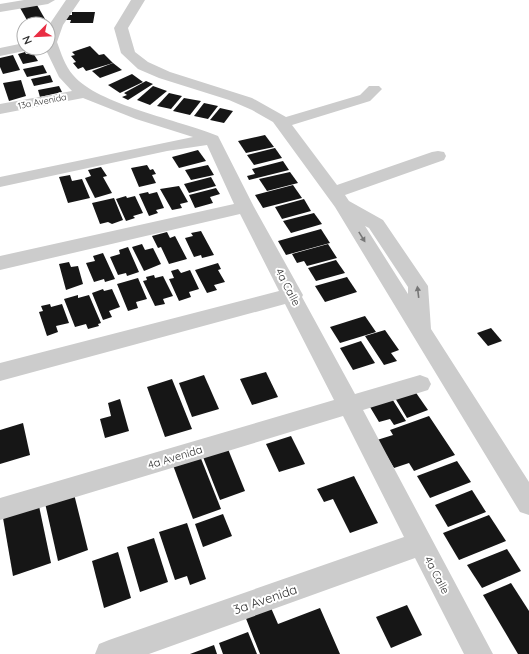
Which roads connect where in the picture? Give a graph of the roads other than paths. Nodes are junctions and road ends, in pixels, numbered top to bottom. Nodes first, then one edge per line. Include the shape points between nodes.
1 (48, 0) edge
2 (73, 0) edge
3 (138, 0) edge
4 (0, 8) edge
5 (56, 25) edge
6 (16, 49) edge
7 (0, 52) edge
8 (54, 56) edge
9 (374, 89) dead end
10 (84, 93) junction
11 (0, 109) edge
12 (283, 123) junction
13 (193, 130) junction
14 (212, 139) junction
15 (167, 146) junction
16 (438, 156) dead end
17 (0, 182) edge
18 (338, 199) junction
19 (245, 207) junction
20 (0, 263) edge
21 (293, 295) junction
22 (0, 372) edge
23 (420, 384) dead end
24 (349, 406) junction
25 (529, 504) edge
26 (0, 509) edge
27 (420, 544) junction
28 (109, 654) edge
29 (480, 654) edge

1 - 4 street
2 - 5 street
3 - 12 street via 121,28 123,42 131,56 153,71 246,101 266,110
6 - 7 street
8 - 10 street via 66,77
9 - 12 street via 365,98
10 - 11 street, 13a Avenida
10 - 13 street via 142,116
12 - 18 street
13 - 14 street
13 - 15 street
14 - 15 street
14 - 19 street, 4a Calle
15 - 17 street
16 - 18 street
18 - 25 street
19 - 20 street
19 - 21 street, 4a Calle
21 - 22 street
21 - 24 street, 4a Calle
23 - 24 street, 4a Avenida
24 - 26 street, 4a Avenida
24 - 27 street, 4a Calle
27 - 28 street, 3a Avenida
27 - 29 street, 4a Calle

